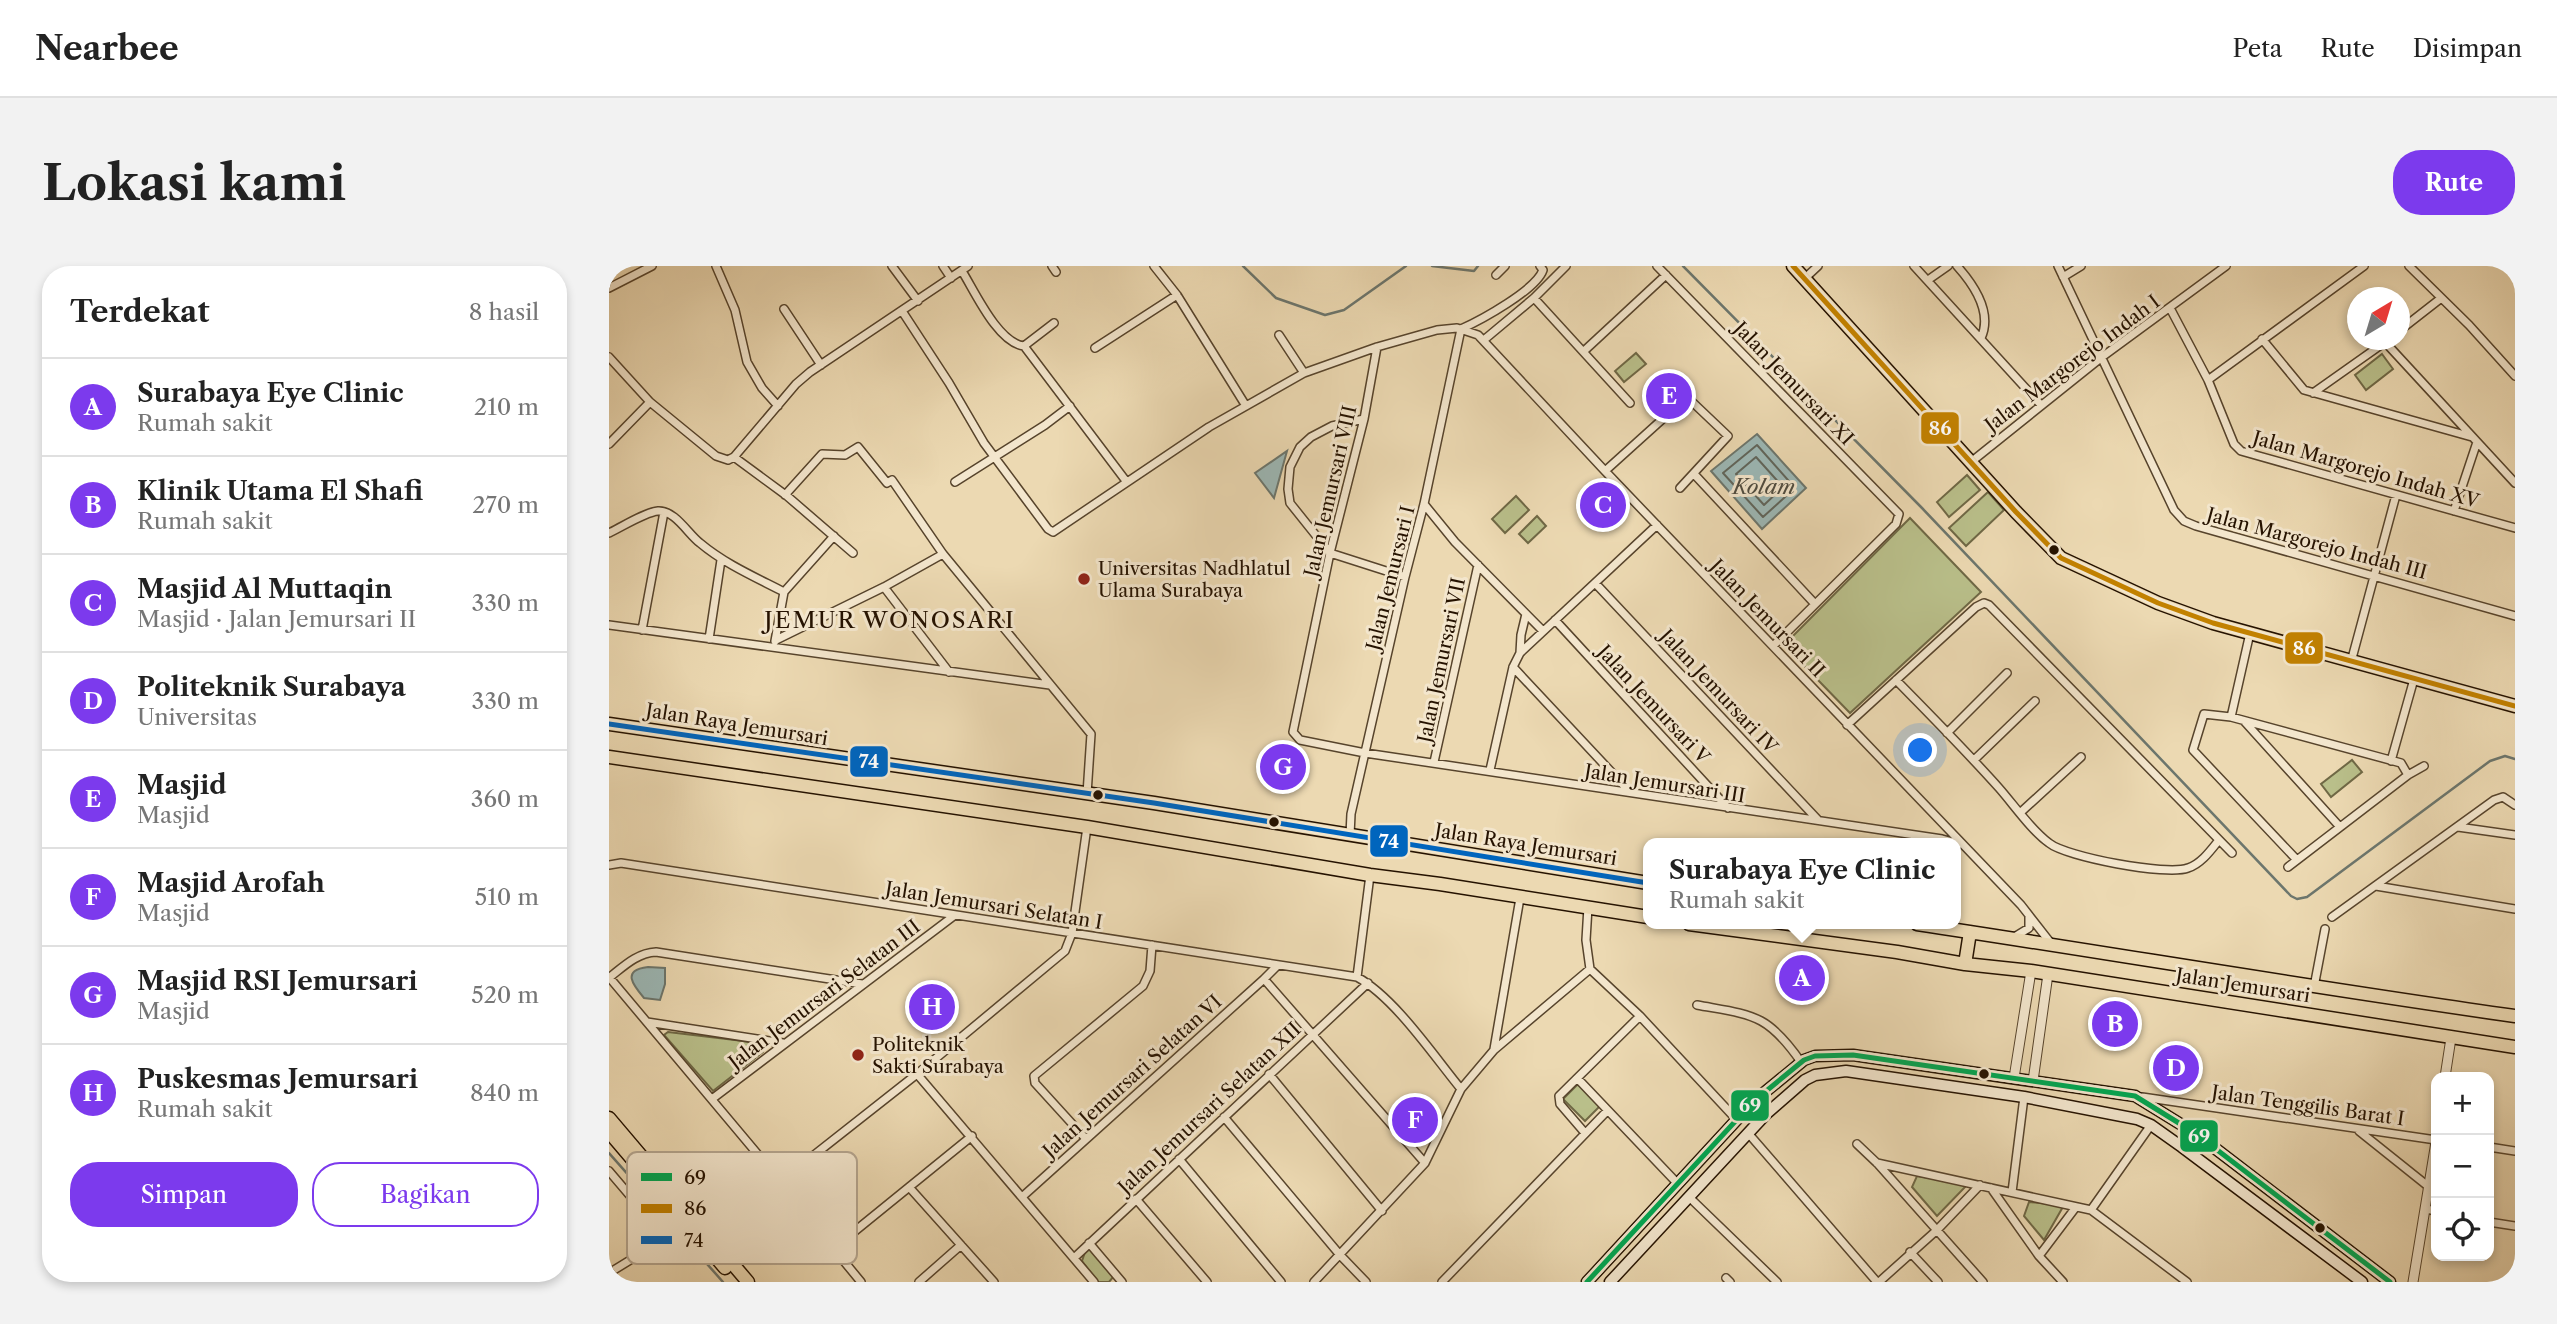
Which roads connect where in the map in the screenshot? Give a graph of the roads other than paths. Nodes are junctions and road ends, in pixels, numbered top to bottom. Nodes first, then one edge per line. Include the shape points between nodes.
1 (652, 266) edge
2 (716, 266) edge
3 (892, 266) edge
4 (943, 266) edge
5 (1154, 266) edge
6 (1504, 266) edge
7 (1540, 266) edge
8 (1566, 266) edge
9 (1657, 266) edge
10 (1793, 266) edge
11 (1818, 266) edge
12 (1914, 266) edge
13 (1948, 266) edge
14 (1957, 266) edge
15 (2058, 266) edge
16 (2081, 266) edge
17 (2226, 266) edge
18 (2364, 266) edge
19 (2409, 266) edge
20 (2511, 266) edge
21 (965, 268) edge
22 (2515, 270) edge
23 (1496, 275) dead end
24 (1666, 275) junction
25 (2063, 277) junction
26 (951, 278) junction
27 (1804, 279) junction
28 (1928, 280) junction
29 (609, 288) edge
30 (1177, 295) junction
31 (1534, 298) junction
32 (2440, 299) junction
33 (918, 301) junction
34 (2170, 308) junction
35 (784, 309) dead end
36 (902, 311) junction
37 (2410, 322) edge
38 (1054, 323) dead end
39 (1461, 329) junction
40 (1279, 335) dead end
41 (1981, 338) junction
42 (1485, 339) junction
43 (2262, 339) junction
44 (1024, 346) junction
45 (1377, 347) junction
46 (1095, 348) dead end
47 (2373, 350) edge
48 (2394, 350) edge
49 (1584, 351) junction
50 (609, 357) edge
51 (2102, 357) junction
52 (821, 365) junction
53 (1304, 373) junction
54 (2515, 376) edge
55 (2208, 380) junction
56 (2313, 393) junction
57 (650, 402) junction
58 (1630, 403) dead end
59 (778, 405) junction
60 (2041, 405) junction
61 (1070, 406) junction
62 (1246, 406) junction
63 (1364, 419) junction
64 (2475, 440) junction
65 (609, 444) edge
66 (734, 457) junction
67 (995, 457) junction
68 (1971, 462) junction
69 (1605, 471) junction
70 (1694, 474) junction
71 (1124, 478) junction
72 (955, 482) dead end
73 (2515, 483) edge
74 (1680, 488) dead end
75 (785, 495) junction
76 (2396, 495) junction
77 (1424, 504) junction
78 (2454, 511) junction
79 (664, 512) junction
80 (1657, 525) junction
81 (2515, 528) edge
82 (609, 533) edge
83 (834, 536) junction
84 (853, 553) dead end
85 (1330, 553) junction
86 (943, 554) junction
87 (720, 559) junction
88 (1478, 565) junction
89 (2376, 575) junction
90 (1405, 578) junction
91 (1596, 584) junction
92 (884, 587) junction
93 (783, 592) junction
94 (1815, 604) junction
95 (1526, 614) junction
96 (2515, 615) edge
97 (1555, 620) junction
98 (609, 625) edge
99 (642, 630) junction
100 (1543, 631) junction
101 (2250, 634) junction
102 (709, 639) junction
103 (775, 644) junction
104 (1773, 646) junction
105 (1520, 653) junction
106 (2351, 662) junction
107 (1513, 667) junction
108 (949, 672) junction
109 (2007, 673) dead end
110 (2414, 679) junction
111 (1896, 680) junction
112 (1050, 685) junction
113 (2035, 701) dead end
114 (2515, 706) edge
115 (2231, 717) junction
116 (2242, 720) junction
117 (609, 724) edge
118 (1847, 725) junction
119 (1947, 733) junction
120 (1364, 753) junction
121 (609, 757) edge
122 (2081, 757) dead end
123 (1974, 760) junction
124 (2391, 761) junction
125 (1434, 762) junction
126 (2424, 766) dead end
127 (1490, 771) junction
128 (2408, 775) junction
129 (1631, 793) junction
130 (1087, 794) junction
131 (2515, 805) edge
132 (1729, 809) junction
133 (2021, 812) junction
134 (1818, 820) junction
135 (1087, 827) junction
136 (2340, 827) junction
137 (2458, 827) junction
138 (2515, 835) edge
139 (1350, 836) junction
140 (1934, 838) edge
141 (1955, 838) edge
142 (2219, 840) junction
143 (1961, 844) edge
144 (2232, 853) dead end
145 (2296, 859) junction
146 (609, 865) edge
147 (2288, 867) dead end
148 (1370, 875) junction
149 (1643, 882) edge
150 (2376, 886) junction
151 (1520, 898) junction
152 (1588, 907) junction
153 (2515, 909) edge
154 (955, 915) junction
155 (1643, 916) edge
156 (2029, 917) junction
157 (2332, 917) dead end
158 (1726, 929) edge
159 (1950, 929) edge
160 (2325, 929) dead end
161 (1970, 932) junction
162 (1072, 933) junction
163 (2009, 938) junction
164 (1152, 945) junction
165 (2054, 947) junction
166 (1965, 964) junction
167 (1278, 965) junction
168 (1590, 969) junction
169 (2031, 971) junction
170 (2048, 974) junction
171 (609, 977) edge
172 (1357, 977) junction
173 (1264, 979) junction
174 (862, 984) junction
175 (1370, 984) junction
176 (2314, 988) junction
177 (1697, 1005) dead end
178 (1640, 1016) junction
179 (2515, 1016) edge
180 (647, 1021) junction
181 (1312, 1034) junction
182 (2451, 1038) junction
183 (783, 1043) junction
184 (2515, 1047) edge
185 (1494, 1050) junction
186 (1801, 1062) junction
187 (1935, 1066) junction
188 (2446, 1072) edge
189 (917, 1074) junction
190 (1269, 1074) junction
191 (2014, 1078) junction
192 (1578, 1079) junction
193 (2033, 1081) junction
194 (1930, 1083) junction
195 (1461, 1089) junction
196 (2135, 1096) junction
197 (2024, 1097) junction
198 (712, 1099) junction
199 (1754, 1101) junction
200 (1607, 1111) junction
201 (1766, 1114) junction
202 (1223, 1117) junction
203 (609, 1118) edge
204 (1735, 1119) junction
205 (2151, 1125) junction
206 (2356, 1129) junction
207 (609, 1132) edge
208 (1584, 1133) junction
209 (1748, 1133) junction
210 (972, 1136) junction
211 (1086, 1139) junction
212 (2431, 1140) edge
213 (1857, 1144) dead end
214 (2494, 1148) edge
215 (2515, 1151) edge
216 (631, 1152) edge
217 (756, 1152) edge
218 (819, 1152) edge
219 (627, 1157) edge
220 (1178, 1159) junction
221 (1425, 1163) junction
222 (1877, 1163) junction
223 (609, 1171) edge
224 (2431, 1174) edge
225 (1678, 1184) junction
226 (1980, 1185) junction
227 (627, 1186) edge
228 (909, 1187) junction
229 (2429, 1187) junction
230 (1991, 1188) junction
231 (2012, 1192) junction
232 (1022, 1197) junction
233 (1689, 1197) junction
234 (1136, 1199) junction
235 (2076, 1207) junction
236 (2091, 1210) junction
237 (2431, 1210) edge
238 (1382, 1211) junction
239 (2494, 1223) edge
240 (2515, 1226) edge
241 (857, 1230) edge
242 (1937, 1230) junction
243 (1089, 1243) junction
244 (961, 1245) junction
245 (1910, 1252) junction
246 (1340, 1255) junction
247 (2039, 1256) junction
248 (1074, 1258) junction
249 (627, 1259) edge
250 (718, 1264) edge
251 (733, 1264) edge
252 (846, 1264) edge
253 (1602, 1266) junction
254 (611, 1269) edge
255 (1612, 1280) edge
256 (737, 1282) edge
257 (748, 1282) edge
258 (861, 1282) edge
259 (919, 1282) edge
260 (994, 1282) edge
261 (1094, 1282) edge
262 (1122, 1282) edge
263 (1207, 1282) edge
264 (1281, 1282) edge
265 (1314, 1282) edge
266 (1366, 1282) edge
267 (1442, 1282) edge
268 (1587, 1282) edge
269 (1777, 1282) edge
270 (1878, 1282) edge
271 (1938, 1282) edge
272 (1983, 1282) edge
273 (2063, 1282) edge
274 (2187, 1282) edge
275 (2362, 1282) edge
276 (2390, 1282) edge
277 (2413, 1282) edge

1 - 29 street
2 - 59 street via 735,310 747,362
3 - 33 street
4 - 26 street
5 - 30 street
6 - 23 street
7 - 39 street via 1541,276 1513,299
8 - 31 street
9 - 24 street, Jalan Jemursari XI
10 - 27 main road
11 - 27 street
12 - 28 street
13 - 28 street
14 - 41 street via 1973,286 1986,319
15 - 25 street, Jalan Margorejo Indah III
16 - 25 street
17 - 34 street, Jalan Margorejo Indah I
18 - 43 street
19 - 32 street
20 - 22 street
21 - 26 street
21 - 44 street via 1002,334
24 - 49 street
24 - 94 street, Jalan Jemursari XI via 1896,510 1896,524
25 - 51 street, Jalan Margorejo Indah III
26 - 33 street
27 - 68 main road
28 - 41 street
30 - 46 street
30 - 62 street
31 - 42 street
31 - 49 street
32 - 37 street
32 - 54 street
33 - 36 street
34 - 51 street, Jalan Margorejo Indah I
34 - 55 street, Jalan Margorejo Indah XV
35 - 52 street
36 - 52 street
36 - 67 street
38 - 44 street
39 - 42 street
39 - 45 street via 1437,330
39 - 77 street, Jalan Jemursari I
40 - 53 street
41 - 60 street
42 - 69 street, Jalan Jemursari II
43 - 55 street
43 - 56 street via 2300,387
44 - 61 street
45 - 53 street
45 - 63 street, Jalan Jemursari VIII
47 - 56 street
48 - 64 street
49 - 58 street
50 - 57 street
51 - 60 street, Jalan Margorejo Indah I
51 - 89 street, Jalan Margorejo Indah III via 2174,510 2184,521
52 - 59 street
53 - 62 street
55 - 76 street, Jalan Margorejo Indah XV via 2241,451
56 - 64 street
57 - 65 street
57 - 66 street via 716,456
59 - 66 street
60 - 68 street, Jalan Margorejo Indah I
61 - 67 street
61 - 71 street
62 - 71 street
63 - 85 street, Jalan Jemursari VIII
63 - 85 street via 1332,426 1311,437 1290,467 1288,489 1293,509
64 - 73 street
64 - 78 street
66 - 75 street
67 - 71 street via 1053,532
67 - 72 street
68 - 101 main road via 2061,558 2165,606
69 - 70 street via 1687,397 1728,436
69 - 80 street, Jalan Jemursari II
70 - 74 street
70 - 94 street
75 - 83 street
75 - 86 street via 823,454 845,455 858,447 887,483 892,480
76 - 78 street, Jalan Margorejo Indah XV
76 - 89 street
77 - 88 street
77 - 90 street, Jalan Jemursari I
78 - 81 street, Jalan Margorejo Indah XV
79 - 82 street
79 - 87 street
79 - 99 street
80 - 91 street
80 - 104 street, Jalan Jemursari II
83 - 84 street
83 - 93 street
85 - 90 street
85 - 120 street, Jalan Jemursari VIII via 1293,732 1300,740
86 - 92 street
86 - 112 street
87 - 93 street
87 - 102 street
88 - 95 street
88 - 125 street, Jalan Jemursari VII
89 - 96 street, Jalan Margorejo Indah III
89 - 106 street
90 - 120 street, Jalan Jemursari I
91 - 97 street
91 - 134 street, Jalan Jemursari IV
92 - 103 street
92 - 108 street
93 - 103 street
94 - 104 street
95 - 100 street
95 - 105 street
97 - 100 street
97 - 132 street, Jalan Jemursari V
98 - 99 street
99 - 102 street
100 - 105 street
101 - 106 main road
101 - 115 street
102 - 103 street
103 - 108 street
104 - 118 street, Jalan Jemursari II
105 - 107 street
106 - 110 main road
107 - 127 street
107 - 129 street
108 - 112 street
109 - 119 street
110 - 114 main road
110 - 124 street
111 - 118 street
111 - 119 street
111 - 142 street via 1980,605 1989,605
112 - 130 street via 1091,734
113 - 123 street
115 - 116 street
115 - 145 street via 2204,714 2193,750
116 - 124 street
116 - 136 street
117 - 130 main road, Jalan Raya Jemursari
118 - 141 street, Jalan Jemursari II
119 - 123 street
120 - 125 street, Jalan Jemursari III
120 - 139 street, Jalan Jemursari I
121 - 135 main road
122 - 133 street
123 - 133 street
124 - 128 street via 2403,764
125 - 127 street, Jalan Jemursari III
126 - 128 street
127 - 129 street, Jalan Jemursari III
128 - 136 street
129 - 132 street, Jalan Jemursari III
130 - 139 main road, Jalan Raya Jemursari
131 - 137 street via 2500,798
132 - 134 street, Jalan Jemursari III
133 - 142 street via 2057,849 2143,868 2189,868
134 - 140 street, Jalan Jemursari III
135 - 148 main road
135 - 162 street
136 - 145 street
137 - 138 street
137 - 150 street
139 - 149 main road, Jalan Raya Jemursari
142 - 144 street
143 - 156 street, Jalan Jemursari II
145 - 147 street
146 - 154 street, Jalan Jemursari Selatan I via 621,863
148 - 151 main road
148 - 172 street
150 - 153 street
150 - 157 street
151 - 152 main road
151 - 185 street
152 - 155 main road
152 - 168 street
154 - 162 street, Jalan Jemursari Selatan I
154 - 174 street, Jalan Jemursari Selatan III
156 - 163 street via 2027,931
156 - 165 street, Jalan Jemursari II
158 - 166 main road
159 - 161 main road
160 - 176 street
161 - 163 main road, Jalan Jemursari
161 - 166 main road
162 - 164 street, Jalan Jemursari Selatan I
162 - 189 street via 1059,957
163 - 165 main road, Jalan Jemursari
164 - 167 street, Jalan Jemursari Selatan I
164 - 211 street via 1150,971 1143,986 1034,1076 1035,1083
165 - 176 main road, Jalan Jemursari
166 - 169 main road, Jalan Jemursari
167 - 172 street, Jalan Jemursari Selatan I
167 - 173 street, Jalan Jemursari Selatan VI
168 - 178 street
168 - 185 street
169 - 170 main road, Jalan Jemursari
169 - 191 street
170 - 182 main road, Jalan Jemursari
170 - 193 street
171 - 174 street via 637,957 656,952
171 - 180 street
172 - 175 street, Jalan Jemursari Selatan I
173 - 181 street
173 - 211 street, Jalan Jemursari Selatan VI
174 - 183 street, Jalan Jemursari Selatan III
175 - 181 street, Jalan Jemursari Selatan XII
175 - 195 street
176 - 179 main road, Jalan Jemursari
177 - 186 street via 1765,1022
178 - 192 street
178 - 204 street
180 - 183 street
180 - 198 street
181 - 190 street, Jalan Jemursari Selatan XII
181 - 221 street
182 - 184 main road, Jalan Jemursari
182 - 188 street
183 - 198 street, Jalan Jemursari Selatan III
185 - 195 street
186 - 187 main road via 1815,1056 1853,1055
186 - 199 main road
187 - 191 main road
187 - 194 main road
189 - 210 street
189 - 218 street
190 - 202 street, Jalan Jemursari Selatan XII
190 - 238 street
191 - 193 main road
192 - 200 street
192 - 208 street via 1558,1099
193 - 196 main road
194 - 197 main road
194 - 201 main road via 1846,1071 1815,1075
195 - 221 street
196 - 206 street, Jalan Tenggilis Barat I
196 - 276 main road via 2195,1133
197 - 205 main road via 2123,1115
197 - 231 street
198 - 217 street
199 - 201 main road
199 - 204 main road
200 - 208 street
200 - 225 street
201 - 209 main road
202 - 220 street, Jalan Jemursari Selatan XII
202 - 246 street
203 - 216 main road
204 - 225 main road
205 - 236 street
205 - 275 main road
206 - 212 street, Jalan Tenggilis Barat I
206 - 229 street
207 - 219 main road
208 - 267 street
209 - 233 main road
209 - 270 street
210 - 228 street
210 - 232 street
211 - 232 street, Jalan Jemursari Selatan VI
213 - 222 street
214 - 215 street
220 - 234 street, Jalan Jemursari Selatan XII
220 - 264 street
221 - 238 street
222 - 226 street
222 - 242 street
223 - 227 street
224 - 229 street
225 - 253 main road
226 - 230 street
226 - 242 street
228 - 241 street
228 - 244 street
229 - 237 street
230 - 231 street
230 - 247 street
231 - 235 street
232 - 248 street
233 - 255 main road
233 - 269 street
234 - 243 street, Jalan Jemursari Selatan XII
234 - 263 street
235 - 236 street
235 - 247 street
236 - 274 street
237 - 277 street
238 - 246 street
239 - 240 street
242 - 245 street
242 - 272 street
243 - 248 street, Jalan Jemursari Selatan XII
243 - 262 street
244 - 259 street
244 - 260 street
245 - 270 street
245 - 271 street
246 - 265 street
246 - 266 street
247 - 273 street
248 - 261 street
249 - 254 street
250 - 256 main road
251 - 257 main road
252 - 258 street
253 - 255 main road
253 - 268 main road

